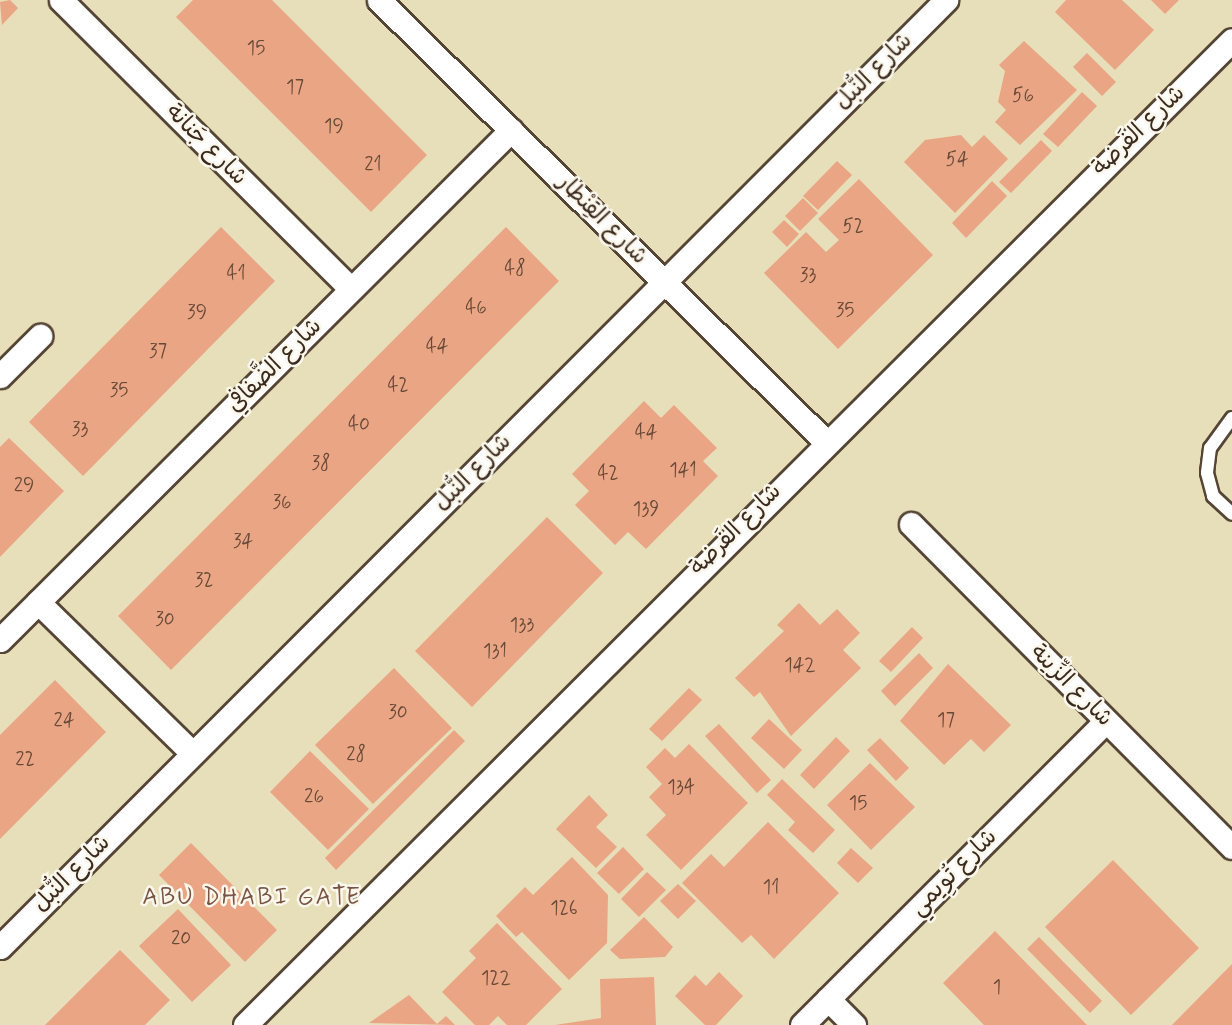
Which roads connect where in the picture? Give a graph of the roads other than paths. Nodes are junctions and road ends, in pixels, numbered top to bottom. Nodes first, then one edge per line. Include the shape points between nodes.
1 (61, 0) edge
2 (380, 0) edge
3 (946, 0) edge
4 (1232, 40) edge
5 (511, 130) junction
6 (665, 282) junction
7 (351, 289) junction
8 (40, 336) dead end
9 (0, 376) edge
10 (1232, 418) edge
11 (824, 440) junction
12 (1232, 514) edge
13 (911, 524) dead end
14 (38, 602) junction
15 (0, 640) edge
16 (1106, 721) junction
17 (191, 752) junction
18 (1232, 847) edge
19 (0, 947) edge
20 (828, 999) junction
21 (245, 1025) edge
22 (802, 1025) edge
23 (853, 1025) edge

1 - 7 street, شارع جَنانة
2 - 5 street, شارع القِنْطار
3 - 6 street, شارع النُّبل
4 - 11 street, شارع الفَرضة
5 - 6 street, شارع القِنْطار
5 - 7 street, شارع الضَّفافي
6 - 11 street, شارع القِنْطار
6 - 17 street, شارع النُّبل
7 - 14 street, شارع الضَّفافي
8 - 9 street
10 - 12 lane via 1210,448 1207,473 1213,496
11 - 21 street, شارع الفَرضة
13 - 16 street, شارع الزِّينة
14 - 15 street, شارع الضَّفافي
14 - 17 street
16 - 18 street, شارع الزِّينة
16 - 20 street, شارع تُوِيمي
17 - 19 street, شارع النُّبل
20 - 22 street, شارع تُوِيمي
20 - 23 street

